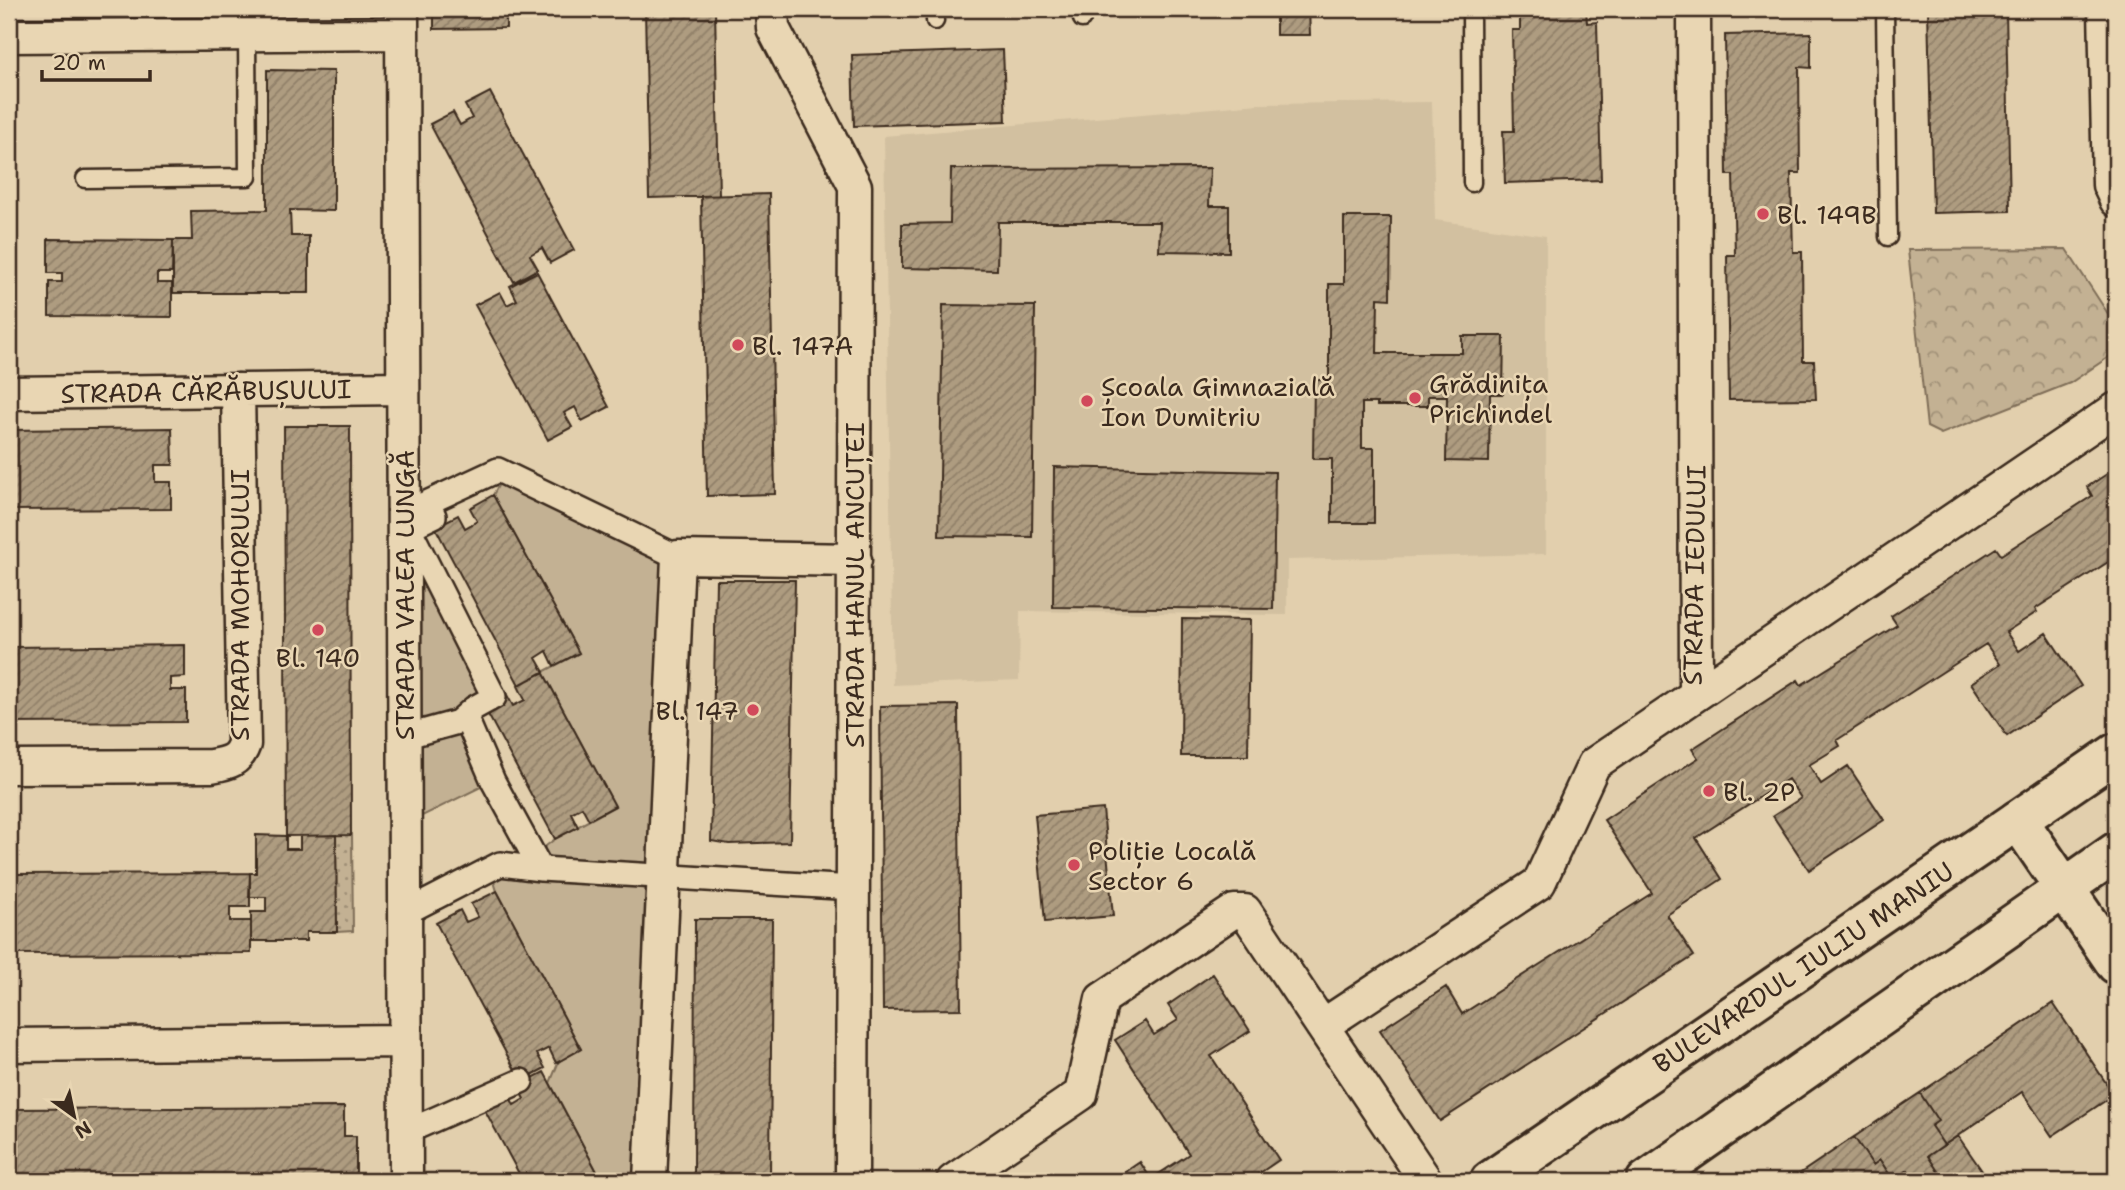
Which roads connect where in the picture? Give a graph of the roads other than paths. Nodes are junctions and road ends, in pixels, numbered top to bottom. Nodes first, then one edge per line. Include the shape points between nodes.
1 (772, 9) edge
2 (1471, 9) edge
3 (1693, 9) edge
4 (1885, 9) edge
5 (2105, 9) edge
6 (402, 21) edge
7 (247, 34) junction
8 (9, 36) edge
9 (85, 179) dead end
10 (1472, 183) dead end
11 (2116, 200) edge
12 (1888, 237) dead end
13 (403, 388) junction
14 (238, 390) junction
15 (9, 393) edge
16 (2116, 409) edge
17 (416, 509) junction
18 (678, 557) junction
19 (855, 560) junction
20 (1696, 694) junction
21 (466, 718) junction
22 (404, 737) junction
23 (2116, 753) edge
24 (9, 767) edge
25 (2018, 820) junction
26 (2116, 852) edge
27 (541, 869) junction
28 (663, 876) junction
29 (2065, 887) junction
30 (853, 888) junction
31 (405, 914) junction
32 (2116, 964) edge
33 (1322, 1026) junction
34 (405, 1041) junction
35 (9, 1045) edge
36 (521, 1082) dead end
37 (406, 1132) junction
38 (406, 1181) edge
39 (650, 1181) edge
40 (852, 1181) edge
41 (953, 1181) edge
42 (1426, 1181) edge
43 (1490, 1181) edge
44 (1646, 1181) edge

1 - 19 street, STRADA HANUL ANCUȚEI via 773,28 855,186
2 - 10 lane
3 - 20 street, STRADA IEDULUI
4 - 12 lane
5 - 11 street via 2109,185
6 - 7 street
6 - 13 street, STRADA VALEA LUNGĂ
7 - 8 street
7 - 9 lane via 248,177
13 - 14 street, STRADA CĂRĂBUȘULUI
13 - 17 street, STRADA VALEA LUNGĂ
14 - 15 street, STRADA CĂRĂBUȘULUI
14 - 24 street, STRADA MOHORULUI via 240,755 229,763 211,766
16 - 20 street
17 - 18 street via 498,470
17 - 21 street via 433,516 409,528 494,696
17 - 22 street, STRADA VALEA LUNGĂ
18 - 19 street
18 - 28 street
19 - 30 street, STRADA HANUL ANCUȚEI
20 - 33 street, STRADA IEDULUI via 1594,764 1539,883
21 - 22 street
21 - 27 street via 493,781
22 - 31 street, STRADA VALEA LUNGĂ
23 - 25 main road, BULEVARDUL IULIU MANIU
25 - 29 main road
25 - 43 main road, BULEVARDUL IULIU MANIU
26 - 29 main road
27 - 28 street
27 - 31 street via 500,864
28 - 30 street
28 - 39 street
29 - 32 main road
29 - 44 main road
30 - 40 street, STRADA HANUL ANCUȚEI
31 - 34 street, STRADA VALEA LUNGĂ
33 - 41 street via 1250,916 1234,911 1102,999 1081,1094
33 - 42 street
34 - 35 street
34 - 37 street, STRADA VALEA LUNGĂ
36 - 37 street
37 - 38 street, STRADA VALEA LUNGĂ

